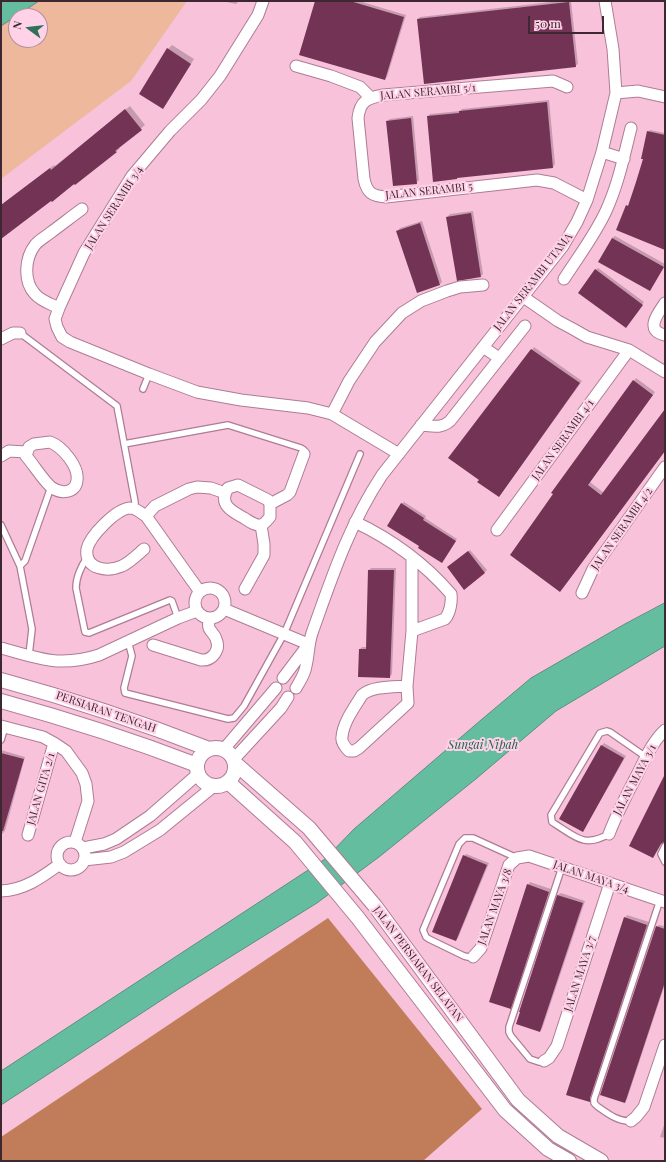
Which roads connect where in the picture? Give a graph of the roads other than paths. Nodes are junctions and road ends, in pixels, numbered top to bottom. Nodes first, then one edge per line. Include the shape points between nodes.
1 (605, 1) edge
2 (263, 2) edge
3 (296, 66) dead end
4 (567, 87) dead end
5 (616, 93) junction
6 (665, 97) edge
7 (371, 98) junction
8 (631, 128) dead end
9 (602, 152) junction
10 (624, 159) junction
11 (587, 200) junction
12 (82, 209) dead end
13 (563, 246) junction
14 (580, 255) junction
15 (564, 279) dead end
16 (483, 285) dead end
17 (522, 296) junction
18 (665, 303) edge
19 (59, 308) junction
20 (525, 326) dead end
21 (20, 333) joint
22 (665, 335) edge
23 (1, 339) edge
24 (483, 347) junction
25 (629, 350) junction
26 (499, 358) junction
27 (665, 372) edge
28 (149, 374) junction
29 (143, 389) dead end
30 (332, 414) junction
31 (421, 425) junction
32 (124, 444) junction
33 (26, 452) junction
34 (304, 454) joint
35 (360, 454) dead end
36 (399, 454) junction
37 (1, 456) edge
38 (665, 467) edge
39 (51, 487) junction
40 (225, 493) junction
41 (270, 504) junction
42 (135, 509) junction
43 (146, 516) junction
44 (355, 522) junction
45 (1, 525) edge
46 (261, 525) junction
47 (497, 530) dead end
48 (144, 549) dead end
49 (412, 557) junction
50 (87, 558) junction
51 (20, 566) junction
52 (245, 589) dead end
53 (200, 592) junction
54 (582, 593) dead end
55 (224, 609) junction
56 (197, 611) junction
57 (178, 618) junction
58 (210, 619) junction
59 (412, 632) junction
60 (284, 634) junction
61 (128, 640) junction
62 (308, 644) junction
63 (153, 645) dead end
64 (1, 648) edge
65 (29, 655) junction
66 (283, 678) dead end
67 (1, 680) edge
68 (407, 686) junction
69 (276, 688) dead end
70 (296, 688) dead end
71 (288, 697) dead end
72 (1, 701) edge
73 (3, 726) edge
74 (665, 730) edge
75 (1, 740) edge
76 (54, 743) junction
77 (209, 749) junction
78 (224, 749) junction
79 (646, 757) junction
80 (235, 761) junction
81 (198, 770) junction
82 (228, 782) junction
83 (214, 786) junction
84 (608, 834) joint
85 (28, 835) dead end
86 (79, 845) junction
87 (665, 846) edge
88 (517, 858) junction
89 (84, 860) junction
90 (665, 862) edge
91 (60, 864) junction
92 (562, 867) junction
93 (610, 883) junction
94 (1, 891) edge
95 (663, 901) edge
96 (473, 956) joint
97 (665, 1046) edge
98 (544, 1061) joint
99 (631, 1121) joint
100 (569, 1161) edge
101 (601, 1161) edge

1 - 5 street, JALAN SERAMBI UTAMA via 613,49
2 - 19 street, JALAN SERAMBI 3/4 via 258,15 202,100 170,130 132,176 84,253
3 - 7 street, JALAN SERAMBI 5/1 via 360,87
4 - 7 street, JALAN SERAMBI 5/1 via 553,81
5 - 6 street via 638,91
5 - 9 street, JALAN SERAMBI UTAMA
7 - 11 street, JALAN SERAMBI 5 via 359,109 358,118 364,179 370,193 386,197 537,180 554,183
8 - 10 street, JALAN SERAMBI UTAMA
9 - 10 street
9 - 11 street, JALAN SERAMBI UTAMA
10 - 14 street, JALAN SERAMBI UTAMA via 606,210
11 - 13 street, JALAN SERAMBI UTAMA
12 - 19 street via 36,243 27,264 30,285 35,294
13 - 14 street
13 - 17 street, JALAN SERAMBI UTAMA
14 - 15 street, JALAN SERAMBI UTAMA
16 - 30 street via 447,291 421,301 402,313 375,342 349,380
17 - 24 street, JALAN SERAMBI UTAMA
17 - 25 street via 587,337
18 - 22 street via 656,317 654,327 656,331
19 - 28 street, JALAN SERAMBI 3/4 via 55,319 62,337
20 - 26 street, JALAN SERAMBI UTAMA
21 - 23 street via 13,333
21 - 32 lane via 118,406
24 - 26 street
24 - 31 street, JALAN SERAMBI UTAMA
25 - 27 street
25 - 47 street, JALAN SERAMBI 4/1
26 - 31 street, JALAN SERAMBI UTAMA via 445,426
28 - 29 lane
28 - 30 street, JALAN SERAMBI 3/4 via 197,392 308,408
30 - 36 street, JALAN SERAMBI 3/4
31 - 36 street, JALAN SERAMBI UTAMA
32 - 34 lane via 228,425 301,448
32 - 42 lane
33 - 37 street via 9,452
33 - 39 street via 26,456
33 - 39 street via 34,444 50,442 56,444 70,458 78,478 77,484 70,491 64,492
34 - 41 street via 290,492
35 - 60 lane
36 - 44 street, JALAN SERAMBI UTAMA via 367,498
38 - 54 street, JALAN SERAMBI 4/2 via 594,568
39 - 51 lane via 25,561
40 - 41 street via 228,488 238,485 268,500
40 - 43 street via 211,488 189,489 155,506
40 - 46 street via 226,504 232,511 252,523
41 - 46 street via 270,516
42 - 43 street
42 - 50 street via 129,508 113,515 89,544
43 - 53 street
44 - 49 street via 373,530
44 - 62 street, JALAN SERAMBI UTAMA via 335,567
45 - 51 lane
46 - 52 street via 264,555
48 - 50 street via 127,564 105,570 91,564
49 - 59 street
49 - 59 street via 448,590 452,600 445,619
50 - 57 lane via 76,583 85,632 89,633 170,600
51 - 65 lane via 32,629
53 - 55 street via 209,588 218,590 224,598
53 - 56 street via 195,601
55 - 58 street via 219,616
55 - 60 street
56 - 57 street
56 - 58 street
57 - 61 street
58 - 63 street via 209,628 218,643 216,652 210,658 201,660
59 - 68 street
60 - 61 lane via 244,706 230,719 126,693 124,688 132,656
60 - 62 street
61 - 65 street via 88,658 60,661
62 - 66 street, JALAN SERAMBI UTAMA
62 - 70 street, JALAN SERAMBI UTAMA via 306,666
64 - 65 street
67 - 77 street, PERSIARAN TENGAH via 130,719
68 - 68 street via 408,703 403,709 360,748 349,751 344,747 341,738 362,695 379,689
69 - 78 street
71 - 80 street
72 - 81 street, PERSIARAN TENGAH via 116,735
73 - 75 lane
73 - 76 street via 43,737
74 - 79 street, JALAN MAYA 3/1
76 - 85 street, JALAN GITA 2/1
76 - 86 street via 66,752 82,773 86,784 88,801
77 - 78 street
77 - 81 street via 201,755
78 - 80 street, JALAN PERSIARAN SELATAN
79 - 84 street, JALAN MAYA 3/1
79 - 84 lane via 610,732 600,733 552,812 551,818 555,824 584,840 591,841
80 - 82 street via 234,774
80 - 101 street, JALAN PERSIARAN SELATAN via 309,828 375,906 518,1100 558,1136
81 - 83 street via 204,782
81 - 86 street via 150,816 116,839 104,844
82 - 83 street
82 - 100 street, JALAN PERSIARAN SELATAN via 294,842 358,918 505,1110 548,1149
83 - 89 street via 160,830 124,852 111,857
86 - 89 street via 85,856
86 - 91 street via 67,843 60,848
87 - 90 lane via 661,854
88 - 92 street, JALAN MAYA 3/4 via 528,856
88 - 96 street, JALAN MAYA 3/8 via 509,865 481,948
88 - 96 lane via 473,838 465,838 459,844 423,930 429,939 464,956
89 - 91 street via 80,867 71,870
91 - 94 street via 23,887
92 - 93 street, JALAN MAYA 3/4
92 - 98 lane via 509,1027 511,1036 530,1059
93 - 95 street, JALAN MAYA 3/4
93 - 98 street, JALAN MAYA 3/7 via 557,1046
95 - 99 lane via 594,1098 597,1106 619,1119
97 - 99 street via 644,1107

